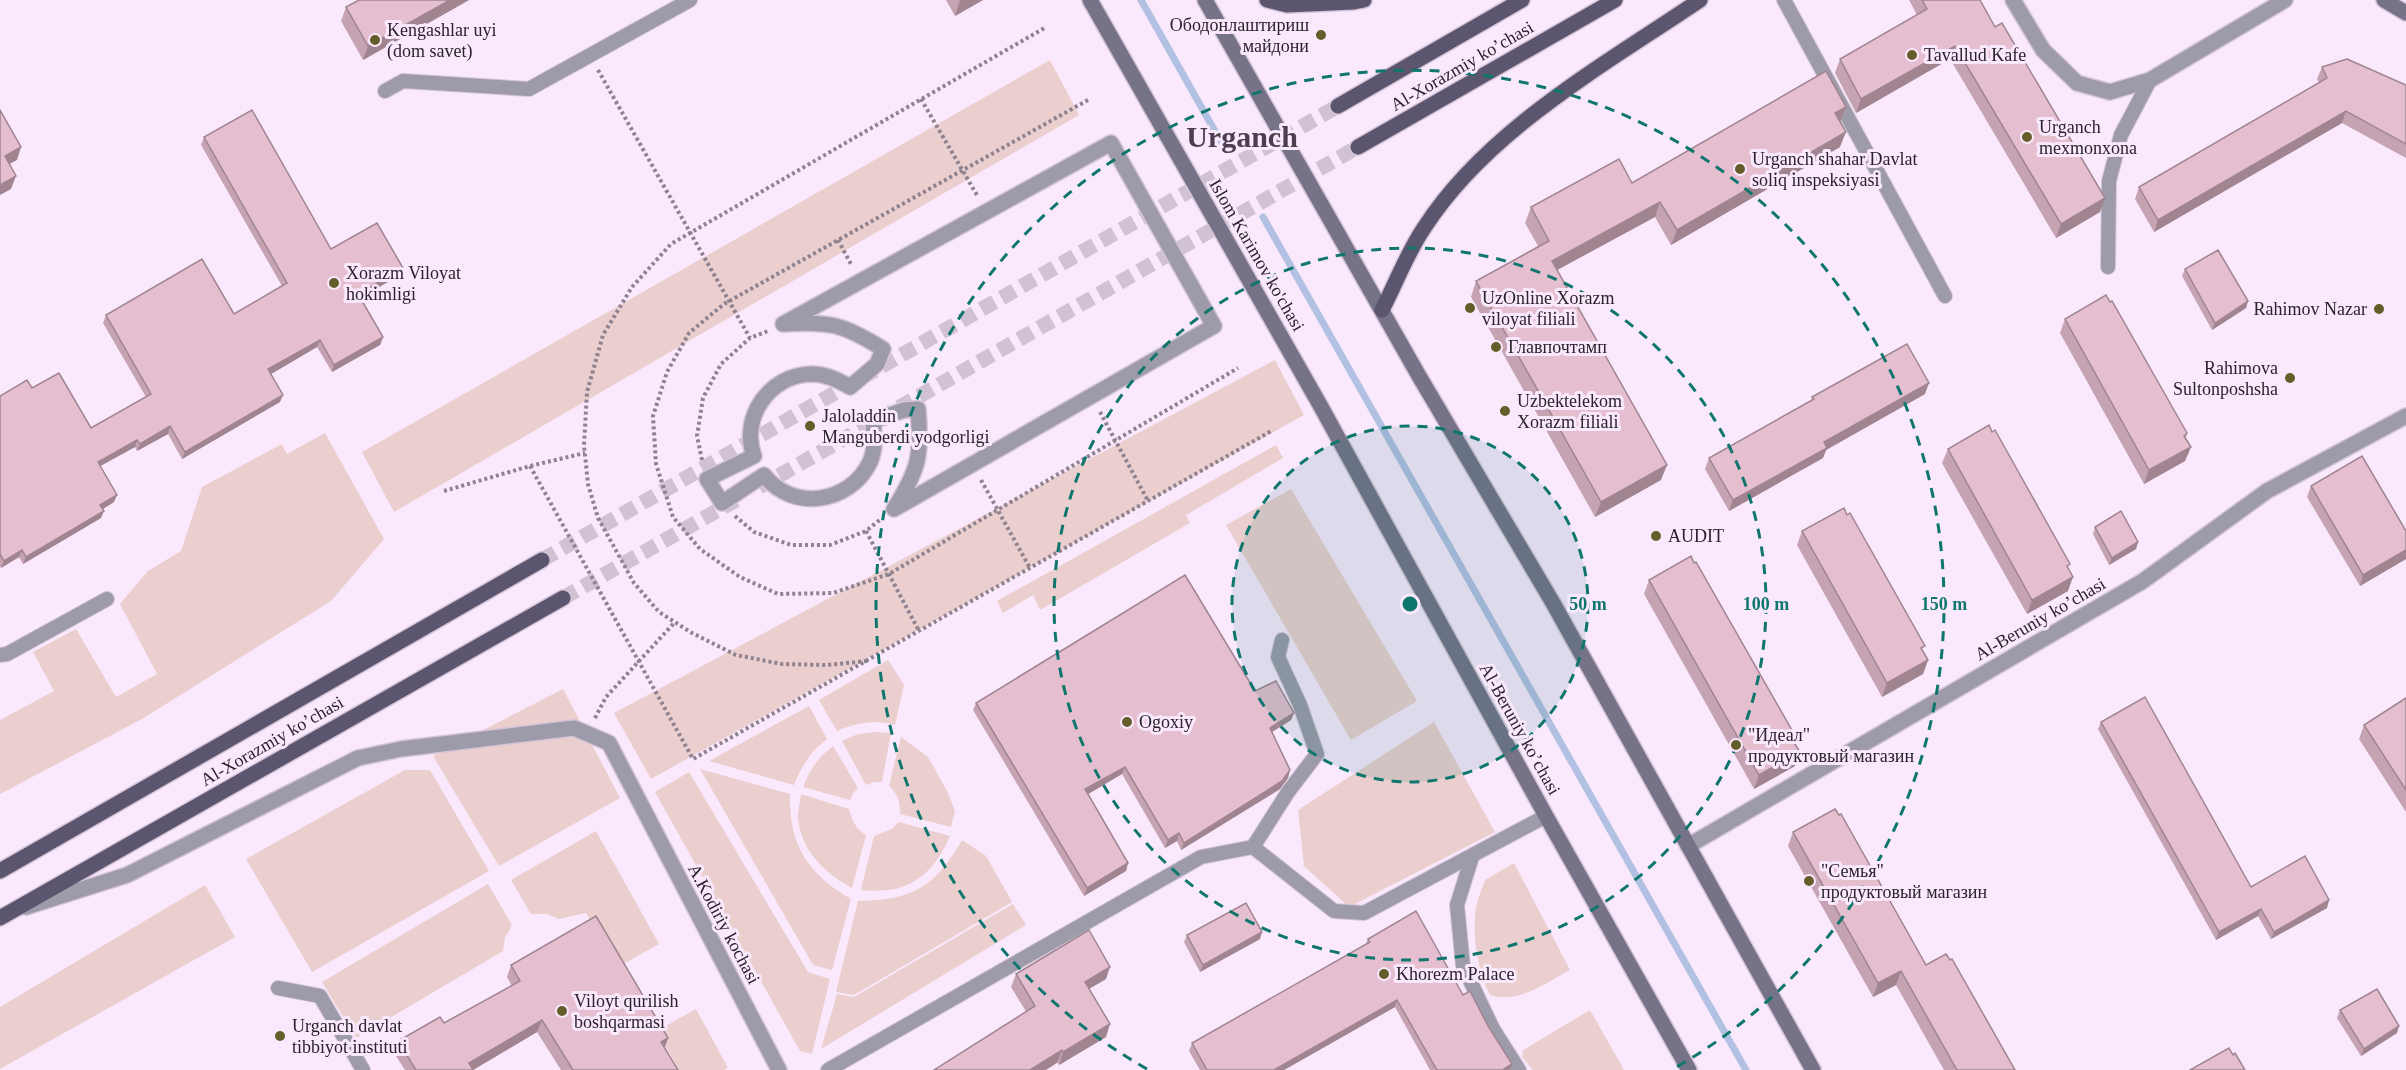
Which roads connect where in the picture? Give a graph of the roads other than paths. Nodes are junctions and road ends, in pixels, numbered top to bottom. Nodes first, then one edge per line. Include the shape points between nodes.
1 (690, 0) edge
2 (1090, 0) edge
3 (1205, 0) edge
4 (1267, 0) edge
5 (1364, 0) edge
6 (1522, 0) edge
7 (1615, 0) edge
8 (1700, 0) edge
9 (1784, 0) edge
10 (2013, 0) edge
11 (2285, 0) edge
12 (2384, 0) edge
13 (2406, 13) edge
14 (2150, 80) junction
15 (385, 91) dead end
16 (1338, 106) tunnel mouth
17 (1358, 147) tunnel mouth
18 (2108, 267) dead end
19 (1946, 296) dead end
20 (1382, 310) junction
21 (1320, 405) joint
22 (2406, 416) edge
23 (722, 503) joint
24 (542, 560) tunnel mouth
25 (563, 598) tunnel mouth
26 (107, 599) dead end
27 (1282, 640) dead end
28 (0, 655) edge
29 (1545, 816) junction
30 (1688, 846) junction
31 (1253, 847) junction
32 (1472, 857) junction
33 (0, 871) edge
34 (4, 915) edge
35 (278, 988) dead end
36 (777, 1069) edge
37 (363, 1070) edge
38 (828, 1070) edge
39 (1519, 1070) edge
40 (1689, 1070) edge
41 (1813, 1070) edge

1 - 15 lane via 529,89 403,81
2 - 21 main road, Islom Karimov ko'chasi
3 - 20 main road
4 - 5 main road via 1287,5
6 - 16 main road, Al-Xorazmiy ko’chasi
7 - 17 main road, Al-Xorazmiy ko’chasi
8 - 20 main road via 1511,133 1459,182 1423,229
9 - 19 lane
10 - 14 street via 2043,50 2077,83 2110,92
11 - 14 street
12 - 13 main road
14 - 18 lane via 2121,135 2109,181
20 - 30 main road
21 - 29 main road, Al-Beruniy ko’chasi
22 - 30 street, Al-Beruniy ko’chasi via 2267,491 2143,581
23 - 23 street via 707,479 754,456 750,446 751,425 758,405 772,389 790,378 810,374 832,377 850,387 877,364 883,349 841,327 818,322 783,324 1111,143 1214,326 894,509 913,479 921,444 918,409 873,421 875,441 870,461 860,478 844,491 826,498 805,499 786,494 764,474
24 - 33 main road, Al-Xorazmiy ko’chasi
25 - 34 main road, Al-Xorazmiy ko’chasi
26 - 28 lane
27 - 31 lane via 1278,657 1317,754
29 - 32 lane
29 - 40 main road, Al-Beruniy ko’chasi
30 - 41 main road
31 - 32 lane via 1334,911 1364,913
31 - 38 lane via 1201,857
32 - 39 lane via 1457,905 1463,966 1493,1029
34 - 36 street, A.Kodiriy kochasi via 127,875 358,758 574,728 609,743
35 - 37 lane via 320,996

